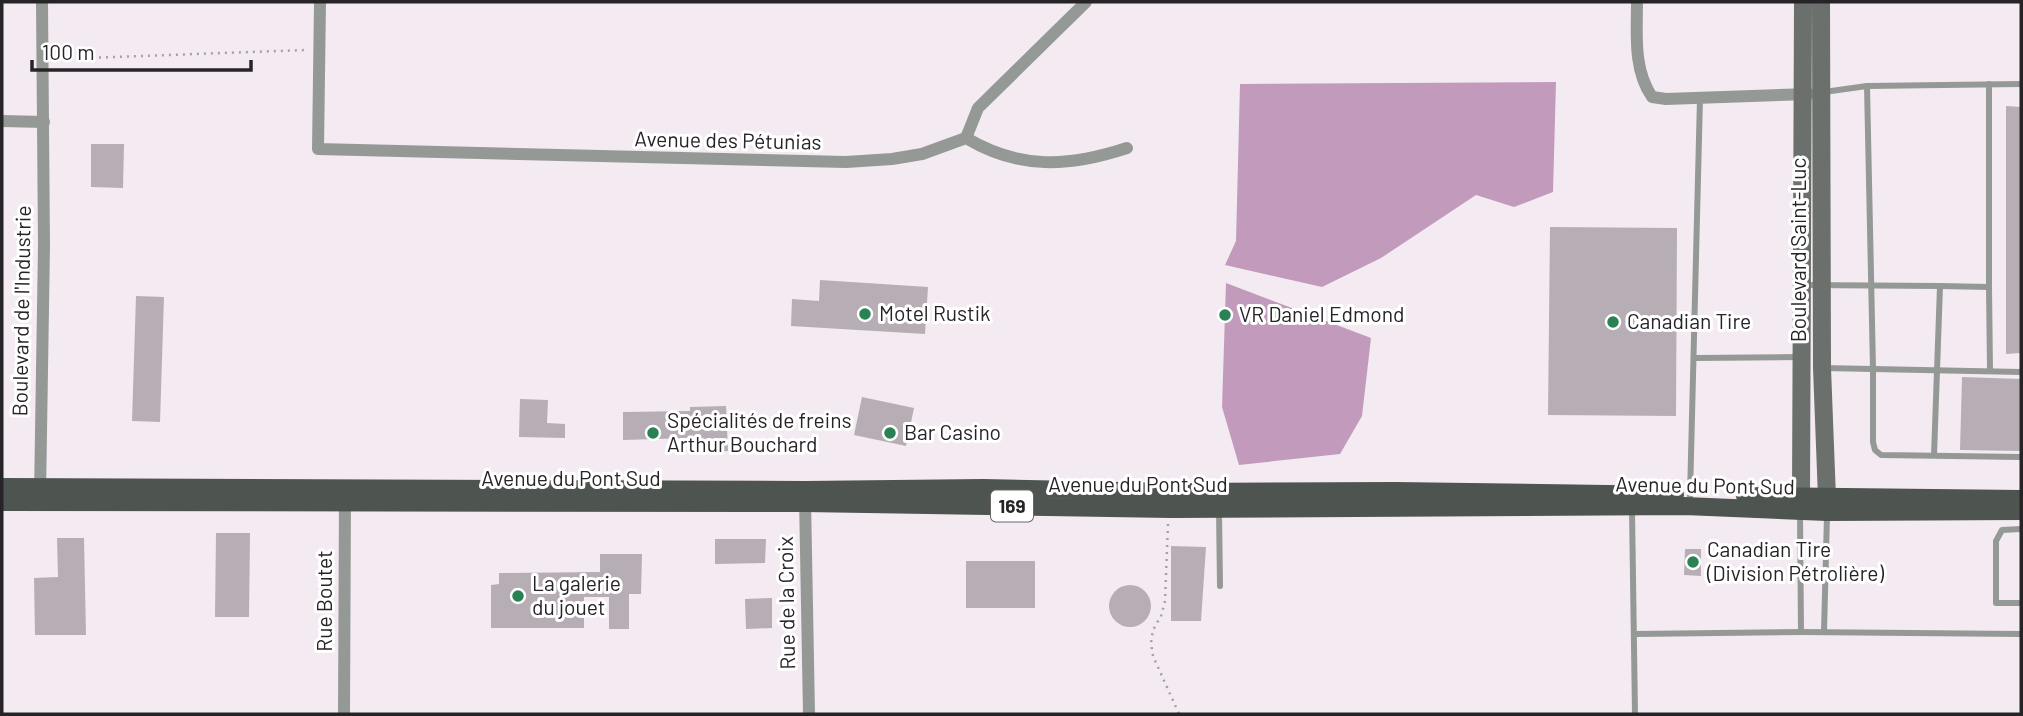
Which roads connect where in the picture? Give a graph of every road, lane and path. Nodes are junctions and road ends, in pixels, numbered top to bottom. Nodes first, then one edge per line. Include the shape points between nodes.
1 (42, 2) edge
2 (320, 2) edge
3 (1086, 2) edge
4 (1637, 2) edge
5 (1803, 2) edge
6 (1821, 2) edge
7 (319, 50) junction
8 (43, 60) junction
9 (2021, 84) edge
10 (1989, 85) junction
11 (1867, 86) junction
12 (1813, 94) junction
13 (1700, 98) junction
14 (2, 121) edge
15 (44, 122) junction
16 (966, 138) junction
17 (1127, 148) dead end
18 (1803, 285) junction
19 (1822, 285) junction
20 (1871, 286) junction
21 (1940, 286) junction
22 (1989, 287) junction
23 (1803, 357) junction
24 (1695, 358) junction
25 (1822, 368) junction
26 (1873, 369) junction
27 (1937, 370) junction
28 (1990, 371) junction
29 (2021, 372) edge
30 (1934, 456) junction
31 (2021, 457) edge
32 (2, 487) edge
33 (40, 494) junction
34 (345, 494) junction
35 (1690, 496) junction
36 (805, 497) junction
37 (2021, 499) edge
38 (1633, 501) junction
39 (2, 502) edge
40 (1801, 504) junction
41 (1827, 505) junction
42 (1219, 508) junction
43 (2021, 512) edge
44 (1168, 517) dead end
45 (2021, 529) edge
46 (1220, 586) dead end
47 (2021, 603) edge
48 (1801, 632) junction
49 (1824, 632) junction
50 (1634, 634) junction
51 (2021, 634) edge
52 (344, 714) edge
53 (809, 714) edge
54 (1179, 714) edge
55 (1635, 714) edge

1 - 8 street, Boulevard de l'Industrie
2 - 7 street
3 - 16 street via 978,108
4 - 13 street via 1644,85 1652,97
5 - 12 street, Boulevard Saint-Luc
6 - 12 street, Boulevard Saint-Luc
7 - 8 path
7 - 16 street, Avenue des Pétunias via 318,149 846,162 922,154
8 - 15 street, Boulevard de l'Industrie
9 - 10 lane
10 - 11 lane
10 - 22 lane
11 - 12 lane
11 - 20 lane
12 - 13 street
12 - 18 street, Boulevard Saint-Luc
12 - 19 street, Boulevard Saint-Luc
13 - 24 lane
14 - 15 street
15 - 33 street, Boulevard de l'Industrie
16 - 17 street via 1010,159 1045,163 1077,162
18 - 19 lane
18 - 23 street, Boulevard Saint-Luc
19 - 20 lane
19 - 25 street, Boulevard Saint-Luc
20 - 21 lane
20 - 26 lane
21 - 22 lane
21 - 27 lane
22 - 28 lane
23 - 24 lane
23 - 40 street, Boulevard Saint-Luc
24 - 35 lane
25 - 26 lane
25 - 41 street, Boulevard Saint-Luc
26 - 27 lane
26 - 30 lane via 1875,450 1881,455
27 - 28 lane
27 - 30 lane
28 - 29 lane
30 - 31 lane
32 - 33 main road, Avenue du Pont Sud / 169
33 - 34 main road, Avenue du Pont Sud / 169
33 - 39 main road, Avenue du Pont Sud / 169
34 - 36 main road, Avenue du Pont Sud / 169
34 - 52 street, Rue Boutet
35 - 38 main road, Avenue du Pont Sud / 169
35 - 40 main road, Avenue du Pont Sud / 169
36 - 38 main road, Avenue du Pont Sud / 169 via 983,488 1395,491
36 - 42 main road, Avenue du Pont Sud / 169
36 - 53 street, Rue de la Croix
37 - 41 main road, Avenue du Pont Sud / 169
38 - 40 main road, Avenue du Pont Sud / 169 via 1685,506
38 - 42 main road, Avenue du Pont Sud / 169
38 - 50 lane
40 - 41 main road, Avenue du Pont Sud / 169
40 - 48 lane
41 - 43 main road, Avenue du Pont Sud / 169
41 - 49 lane
42 - 46 lane
44 - 54 path via 1165,601 1151,643
45 - 47 lane via 2002,530 1996,541 1996,603
48 - 49 lane
48 - 50 lane
49 - 51 lane
50 - 55 lane

